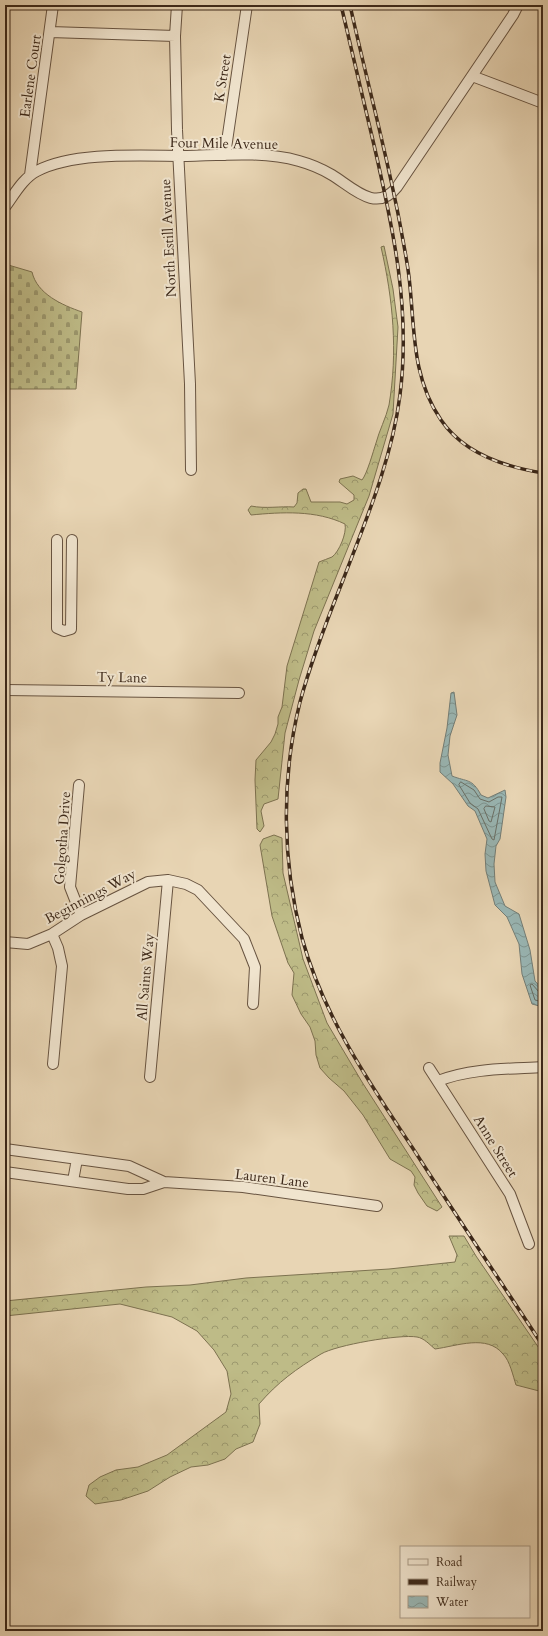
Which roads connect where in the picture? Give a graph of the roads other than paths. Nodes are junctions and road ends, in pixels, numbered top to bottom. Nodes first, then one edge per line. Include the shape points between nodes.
1 (54, 5) edge
2 (177, 5) edge
3 (247, 5) edge
4 (518, 5) edge
5 (50, 32) junction
6 (175, 36) junction
7 (472, 76) junction
8 (543, 103) edge
9 (225, 155) junction
10 (178, 156) junction
11 (30, 175) junction
12 (5, 207) edge
13 (191, 470) dead end
14 (57, 540) dead end
15 (72, 540) dead end
16 (5, 690) edge
17 (239, 693) dead end
18 (79, 785) dead end
19 (168, 880) junction
20 (82, 915) junction
21 (52, 934) junction
22 (5, 942) edge
23 (253, 1004) dead end
24 (53, 1064) dead end
25 (543, 1067) edge
26 (429, 1068) dead end
27 (150, 1077) dead end
28 (438, 1081) junction
29 (5, 1149) edge
30 (77, 1159) junction
31 (5, 1172) edge
32 (73, 1181) junction
33 (164, 1182) junction
34 (377, 1206) dead end
35 (529, 1244) dead end

1 - 5 street, Earlene Court
2 - 6 street, North Estill Avenue
3 - 9 street, K Street
4 - 7 street, Four Mile Avenue
5 - 6 street
5 - 11 street, Earlene Court
6 - 10 street, North Estill Avenue
7 - 8 street
7 - 9 street, Four Mile Avenue via 393,193 386,197 374,199 362,195 325,171 299,161 271,156
9 - 10 street, Four Mile Avenue
10 - 11 street, Four Mile Avenue via 88,158 48,166
10 - 13 street, North Estill Avenue via 190,384
11 - 12 street, Four Mile Avenue
14 - 15 street via 57,628 64,631 71,629
16 - 17 street, Ty Lane
18 - 20 street, Golgotha Drive via 70,887
19 - 20 street, Beginnings Way via 137,886
19 - 23 street, Beginnings Way via 198,890 244,939 255,967
19 - 27 street, All Saints Way
20 - 21 street, Beginnings Way
21 - 22 street, Beginnings Way via 28,944
21 - 24 street via 62,966
25 - 28 street via 476,1072
26 - 28 street, Anne Street
28 - 35 street, Anne Street via 510,1194
29 - 30 street, Lauren Lane
30 - 32 street
30 - 33 street, Lauren Lane via 129,1166
31 - 32 street, Lauren Lane
32 - 33 street, Lauren Lane via 128,1189 143,1189
33 - 34 street, Lauren Lane via 243,1188

